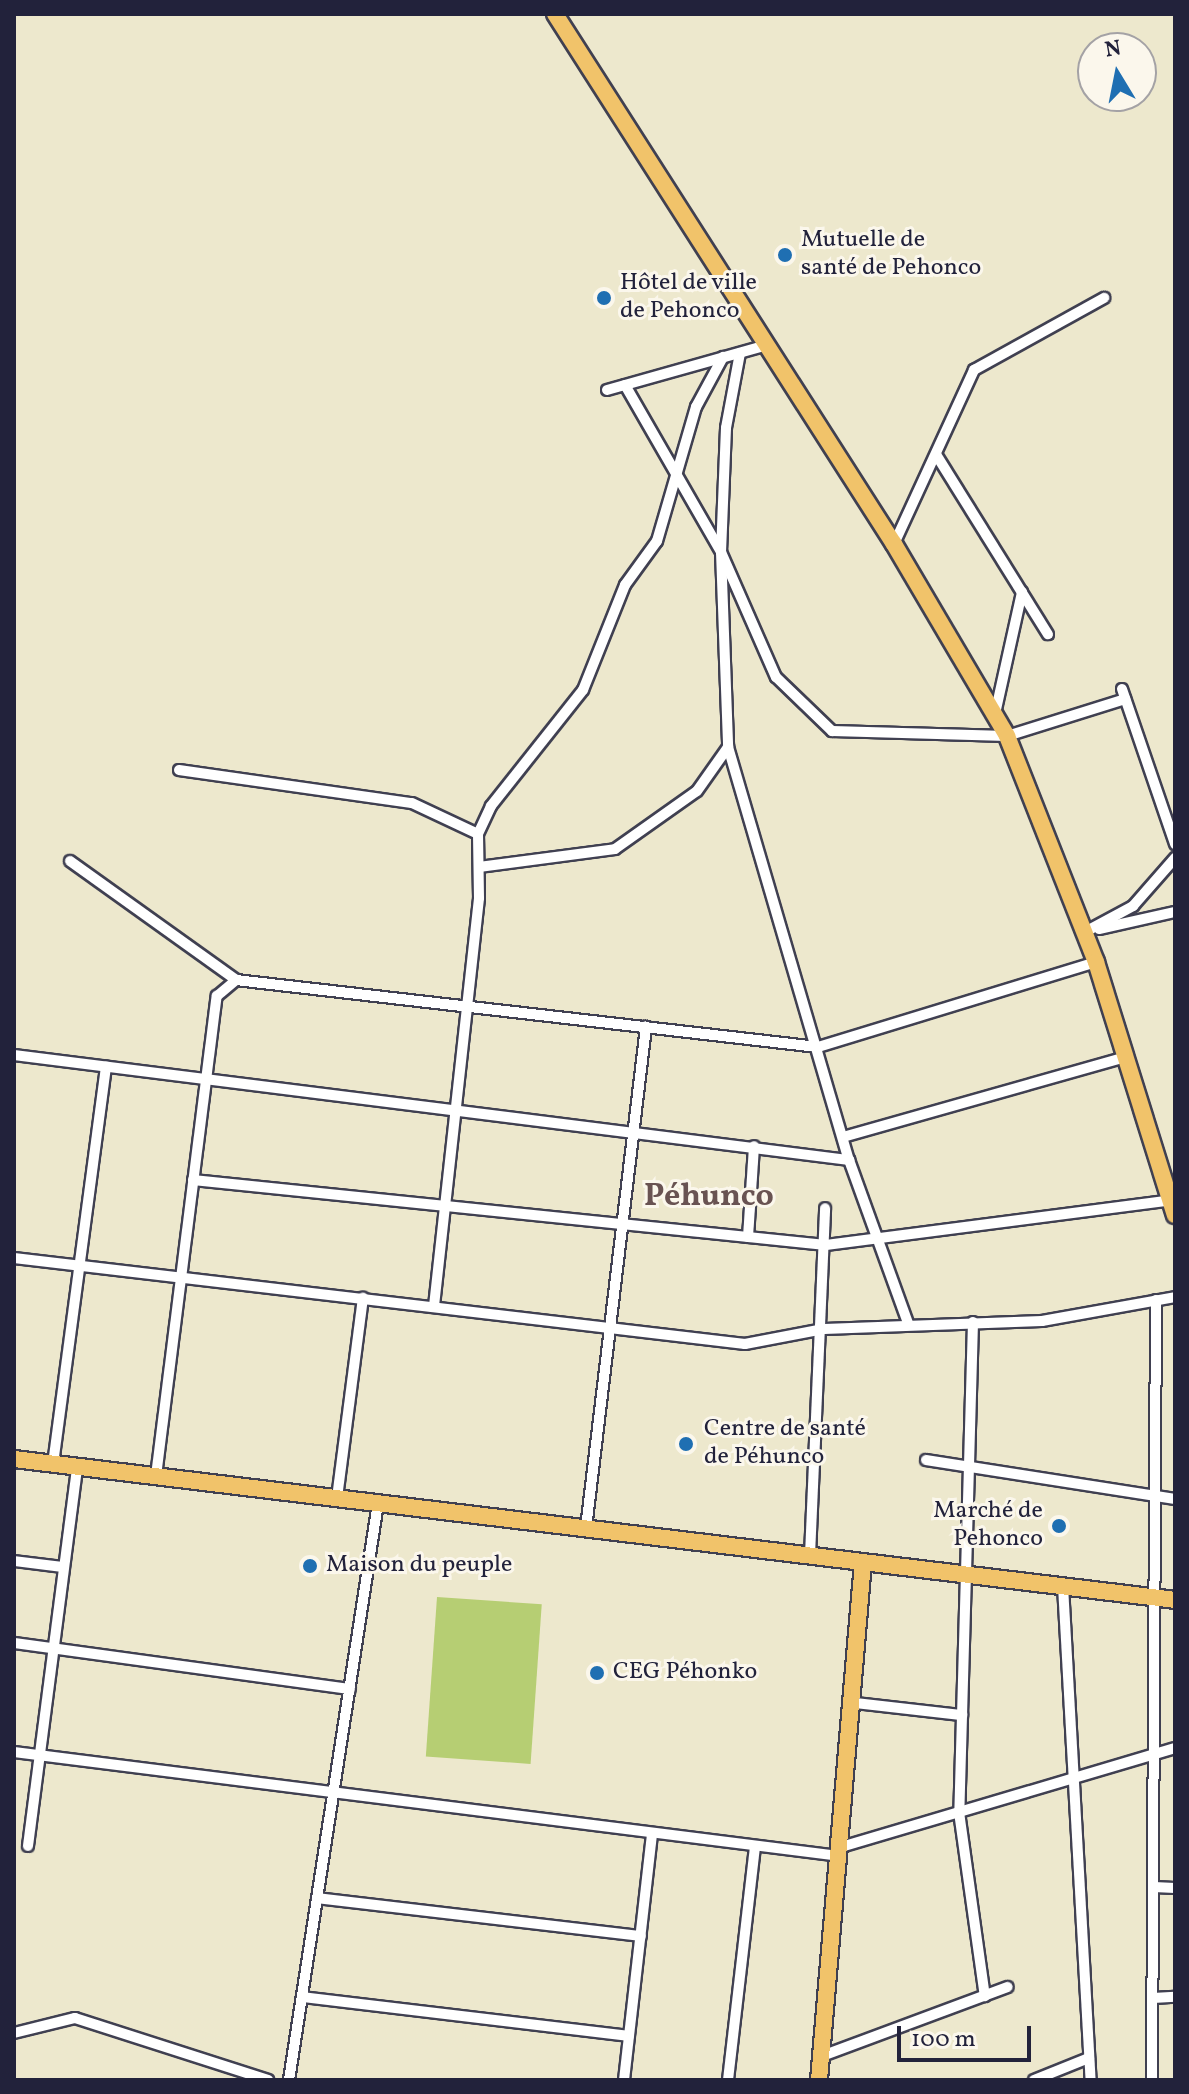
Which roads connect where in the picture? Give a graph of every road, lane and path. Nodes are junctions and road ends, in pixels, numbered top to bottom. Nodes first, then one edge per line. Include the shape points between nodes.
1 (555, 14) edge
2 (1104, 298) dead end
3 (767, 345) junction
4 (740, 353) junction
5 (723, 357) junction
6 (625, 385) junction
7 (607, 390) dead end
8 (937, 456) junction
9 (677, 475) junction
10 (894, 544) junction
11 (721, 552) junction
12 (1022, 592) junction
13 (1048, 634) dead end
14 (995, 714) junction
15 (1007, 736) junction
16 (728, 747) junction
17 (179, 770) dead end
18 (478, 834) junction
19 (1175, 844) edge
20 (1175, 858) edge
21 (70, 861) dead end
22 (479, 867) junction
23 (1175, 912) edge
24 (1085, 932) junction
25 (1096, 962) junction
26 (236, 980) junction
27 (467, 1006) junction
28 (646, 1027) junction
29 (818, 1047) junction
30 (14, 1055) edge
31 (1125, 1057) junction
32 (106, 1067) junction
33 (206, 1080) junction
34 (456, 1110) junction
35 (634, 1131) junction
36 (843, 1137) junction
37 (754, 1146) junction
38 (849, 1160) junction
39 (193, 1180) junction
40 (1174, 1205) edge
41 (445, 1206) junction
42 (825, 1208) dead end
43 (623, 1224) junction
44 (879, 1236) junction
45 (748, 1237) junction
46 (826, 1245) junction
47 (14, 1258) edge
48 (80, 1265) junction
49 (181, 1276) junction
50 (1175, 1297) edge
51 (363, 1298) junction
52 (1156, 1300) junction
53 (434, 1306) junction
54 (973, 1322) junction
55 (908, 1323) junction
56 (612, 1328) junction
57 (824, 1329) junction
58 (14, 1459) edge
59 (926, 1460) dead end
60 (53, 1464) junction
61 (970, 1466) junction
62 (77, 1467) junction
63 (156, 1476) junction
64 (1155, 1497) junction
65 (337, 1498) junction
66 (1175, 1499) edge
67 (378, 1503) junction
68 (586, 1528) junction
69 (810, 1555) junction
70 (14, 1561) edge
71 (863, 1563) junction
72 (62, 1567) junction
73 (968, 1574) junction
74 (1063, 1586) junction
75 (1154, 1597) junction
76 (1175, 1600) edge
77 (14, 1643) edge
78 (52, 1648) junction
79 (350, 1689) junction
80 (856, 1703) junction
81 (962, 1715) junction
82 (1175, 1748) edge
83 (14, 1752) edge
84 (1155, 1754) junction
85 (39, 1755) junction
86 (1074, 1778) junction
87 (333, 1796) junction
88 (959, 1812) junction
89 (652, 1834) junction
90 (28, 1846) dead end
91 (755, 1847) junction
92 (840, 1852) junction
93 (1154, 1887) junction
94 (1175, 1888) edge
95 (317, 1898) junction
96 (641, 1936) junction
97 (1008, 1987) dead end
98 (985, 1996) junction
99 (302, 1997) junction
100 (1175, 1997) edge
101 (1153, 1998) junction
102 (14, 2033) edge
103 (629, 2036) junction
104 (822, 2056) junction
105 (1089, 2058) junction
106 (268, 2080) edge
107 (289, 2080) edge
108 (624, 2080) edge
109 (728, 2080) edge
110 (819, 2080) edge
111 (1034, 2080) edge
112 (1091, 2080) edge
113 (1152, 2080) edge

1 - 3 main road
2 - 8 street via 974,370
3 - 4 street
3 - 10 main road
4 - 5 street
4 - 11 street via 726,428
5 - 6 street
5 - 9 street via 696,407
6 - 7 street
6 - 9 street
8 - 10 street
8 - 12 street
9 - 11 street
9 - 18 street via 657,541 625,585 583,690 491,806
10 - 14 main road
11 - 15 street via 776,677 832,731
11 - 16 street
12 - 13 street
12 - 14 street
14 - 15 main road
15 - 19 street via 1124,694
15 - 24 main road
16 - 22 street via 697,791 615,849
16 - 29 street
17 - 18 street via 412,803
18 - 22 street
20 - 24 street via 1133,906
21 - 26 street
22 - 27 street
23 - 24 street
24 - 25 main road
25 - 29 street
25 - 31 main road
26 - 27 street
26 - 33 street via 217,996
27 - 28 street
27 - 34 street
28 - 29 street
28 - 35 street
29 - 36 street
30 - 32 street
31 - 36 street
31 - 40 main road
32 - 33 street
32 - 48 street
33 - 34 street
33 - 39 street
34 - 35 street
34 - 41 street
35 - 37 street
35 - 43 street
36 - 38 street
37 - 38 street
37 - 45 street
38 - 44 street
39 - 41 street
39 - 49 street
40 - 44 street
41 - 43 street
41 - 53 street
42 - 46 street
43 - 45 street
43 - 56 street
44 - 46 street
44 - 55 street
45 - 46 street
46 - 57 street
47 - 48 street
48 - 49 street
48 - 60 street
49 - 51 street
49 - 63 street
50 - 52 street
51 - 53 street
51 - 65 street
52 - 54 street via 1042,1321
52 - 64 street
53 - 56 street
54 - 55 street
54 - 61 street
55 - 57 street
56 - 57 street via 745,1344
56 - 68 street
57 - 69 street
58 - 60 main road
59 - 61 street
60 - 62 main road
61 - 64 street
61 - 73 street
62 - 63 main road
62 - 72 street
63 - 65 main road
64 - 66 street
64 - 75 street
65 - 67 main road
67 - 68 main road
67 - 79 street
68 - 69 main road
69 - 71 main road
70 - 72 street
71 - 73 main road
71 - 80 main road
72 - 78 street
73 - 74 main road
73 - 81 street
74 - 75 main road
74 - 86 street
75 - 76 main road
75 - 84 street
77 - 78 street
78 - 79 street
78 - 85 street
79 - 87 street
80 - 81 street
80 - 92 main road
81 - 88 street
82 - 84 street
83 - 85 street
84 - 86 street
84 - 93 street
85 - 87 street
85 - 90 street
86 - 88 street
86 - 105 street
87 - 89 street
87 - 95 street
88 - 92 street
88 - 98 street
89 - 91 street
89 - 96 street
91 - 92 street
91 - 109 street
92 - 104 main road
93 - 94 street
93 - 101 street
95 - 96 street
95 - 99 street
96 - 103 street
97 - 98 street
98 - 104 street
99 - 103 street
99 - 107 street
100 - 101 street
101 - 113 street
102 - 106 street via 75,2018
103 - 108 street
104 - 110 main road
105 - 111 street
105 - 112 street

